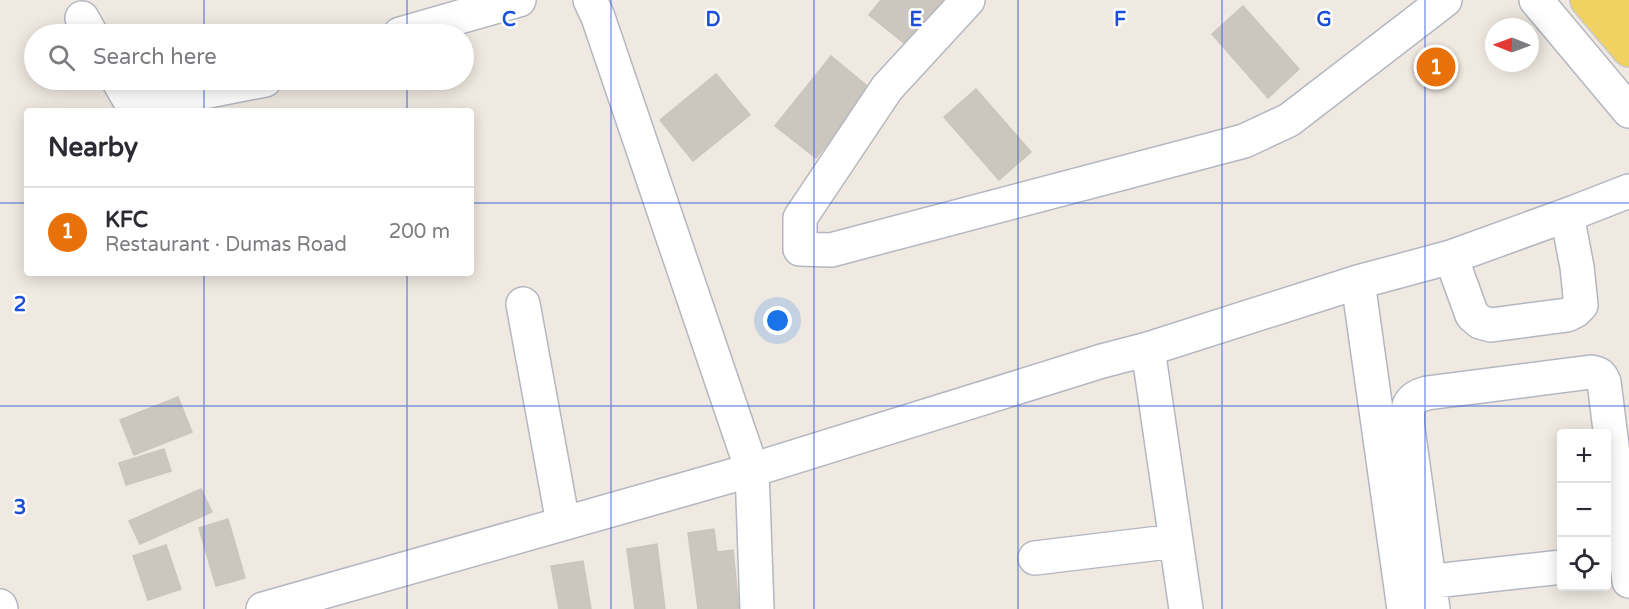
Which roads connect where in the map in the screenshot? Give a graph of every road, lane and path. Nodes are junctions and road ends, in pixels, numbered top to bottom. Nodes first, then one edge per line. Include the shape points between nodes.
1 (519, 0) edge
2 (590, 0) edge
3 (968, 0) edge
4 (1445, 0) edge
5 (1536, 0) edge
6 (1587, 0) edge
7 (1622, 0) edge
8 (1629, 8) edge
9 (435, 24) edge
10 (1629, 50) edge
11 (124, 90) edge
12 (214, 90) edge
13 (1629, 111) edge
14 (1629, 191) edge
15 (1567, 214) junction
16 (1450, 257) junction
17 (1358, 282) junction
18 (523, 304) dead end
19 (1148, 349) junction
20 (1410, 403) junction
21 (1376, 408) junction
22 (752, 470) junction
23 (563, 523) junction
24 (1176, 541) junction
25 (1035, 558) dead end
26 (1621, 567) edge
27 (1557, 568) edge
28 (1416, 596) edge
29 (263, 609) edge
30 (758, 609) edge
31 (1186, 609) edge

1 - 9 street
2 - 22 street
3 - 4 street via 880,97 800,218 800,249 831,250 1244,141 1289,120
5 - 13 street
6 - 10 main road
7 - 8 main road
11 - 12 street via 133,106
14 - 15 street
15 - 16 street
15 - 16 street via 1581,305 1567,315 1491,325 1480,322 1472,315
16 - 17 street
17 - 19 street
17 - 21 street
18 - 23 street
19 - 22 street
19 - 24 street
20 - 21 street
20 - 26 street via 1427,393 1597,372 1604,382
20 - 28 street via 1407,411
21 - 28 street
22 - 23 street
22 - 30 street
23 - 29 street
24 - 25 street
24 - 31 street
27 - 28 street

